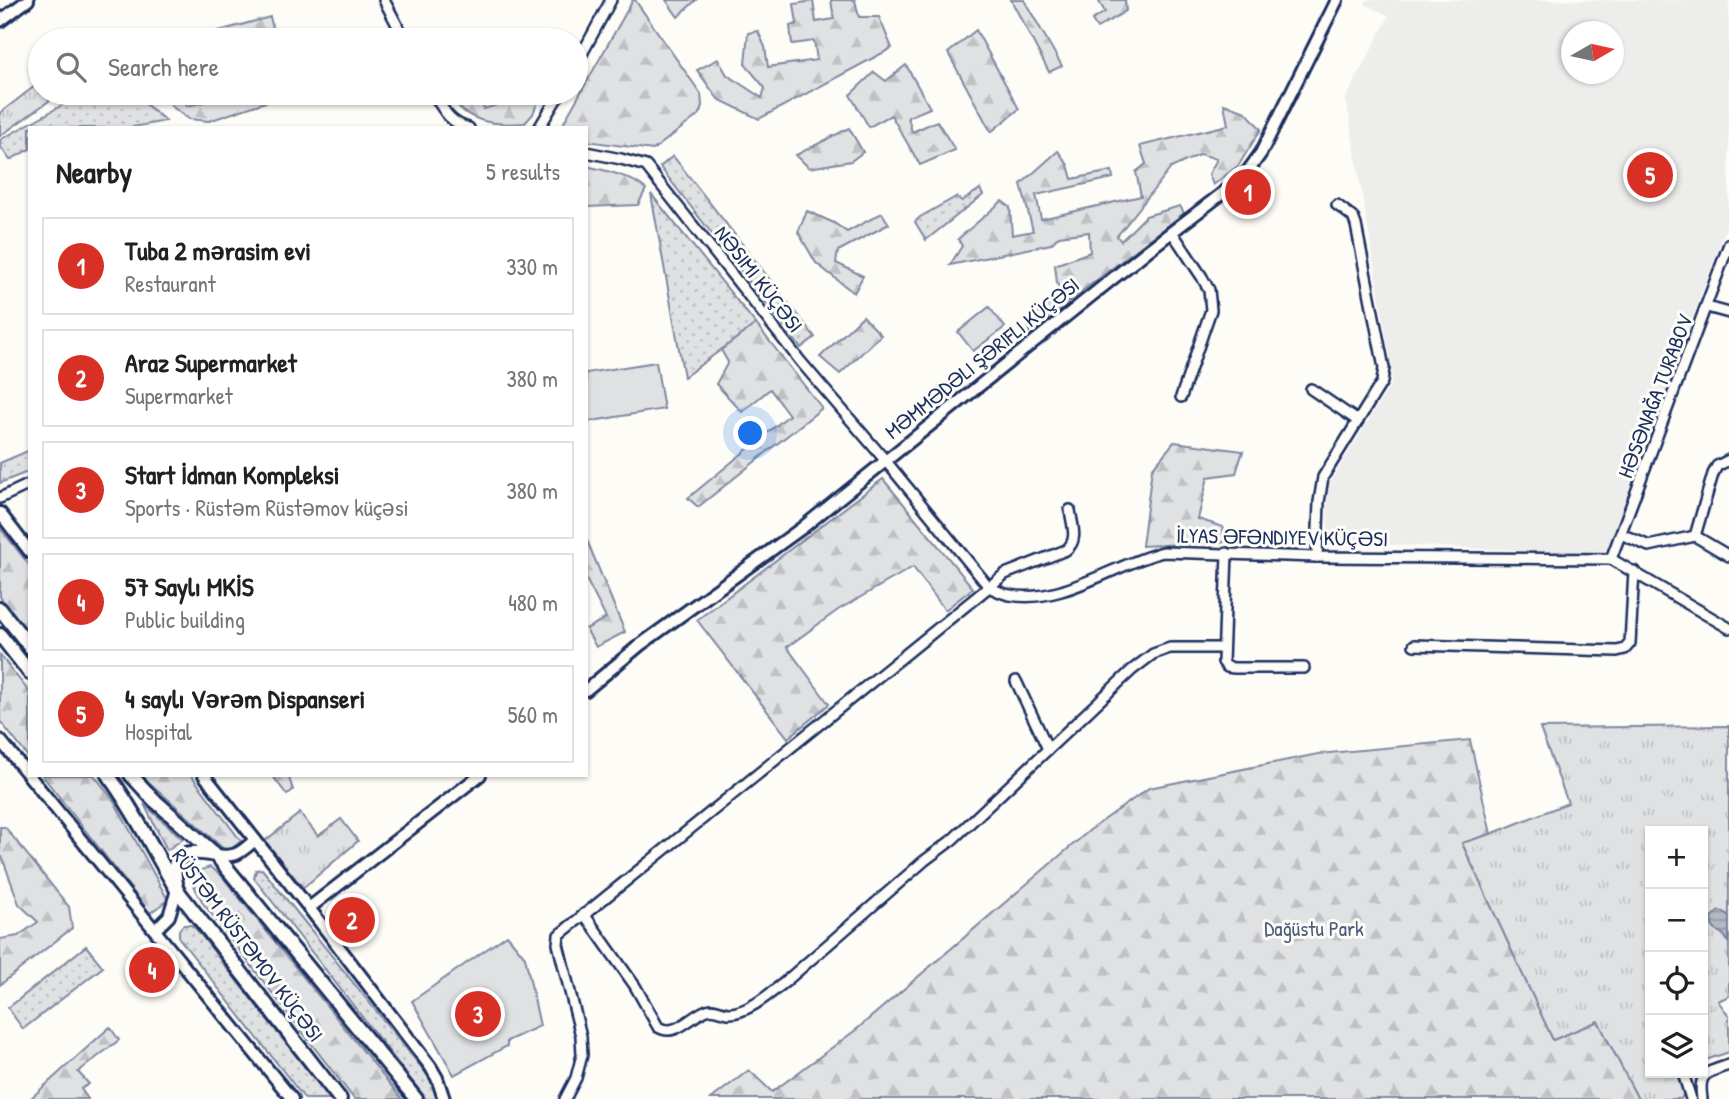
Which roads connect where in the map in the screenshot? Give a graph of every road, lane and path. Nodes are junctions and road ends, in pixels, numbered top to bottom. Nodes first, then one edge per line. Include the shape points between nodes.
1 (28, 0) edge
2 (384, 0) edge
3 (611, 0) edge
4 (1337, 0) edge
5 (0, 21) edge
6 (399, 28) edge
7 (588, 43) edge
8 (440, 105) edge
9 (553, 105) edge
10 (464, 126) edge
11 (540, 126) edge
12 (588, 152) edge
13 (1337, 205) dead end
14 (1172, 232) junction
15 (1729, 244) edge
16 (1707, 307) junction
17 (1729, 313) edge
18 (1311, 389) dead end
19 (1181, 397) dead end
20 (1358, 421) junction
21 (885, 460) junction
22 (1729, 460) edge
23 (28, 485) edge
24 (0, 498) edge
25 (1070, 510) dead end
26 (0, 513) edge
27 (1621, 534) junction
28 (1695, 536) junction
29 (28, 549) edge
30 (1227, 553) junction
31 (1729, 556) edge
32 (1317, 557) junction
33 (1611, 559) junction
34 (1634, 571) junction
35 (989, 587) junction
36 (0, 609) edge
37 (1729, 628) edge
38 (0, 635) edge
39 (28, 644) edge
40 (1414, 645) dead end
41 (1223, 648) junction
42 (1304, 668) dead end
43 (28, 670) edge
44 (1016, 681) dead end
45 (588, 688) edge
46 (0, 740) edge
47 (1048, 749) junction
48 (28, 774) edge
49 (30, 777) edge
50 (110, 777) edge
51 (133, 777) edge
52 (206, 777) edge
53 (477, 777) edge
54 (255, 840) junction
55 (216, 855) junction
56 (177, 890) junction
57 (309, 908) junction
58 (584, 914) junction
59 (155, 930) junction
60 (1729, 1065) edge
61 (1685, 1078) edge
62 (292, 1099) edge
63 (340, 1099) edge
64 (416, 1099) edge
65 (444, 1099) edge
66 (565, 1099) edge
67 (1690, 1099) edge
68 (1702, 1099) edge

1 - 5 street
2 - 6 street
3 - 7 street
4 - 14 street, MƏMMƏDƏLI ŞƏRIFLI KÜÇƏSI via 1261,153 1232,186
8 - 10 street via 453,122
9 - 11 street
12 - 21 street, NƏSIMI KÜÇƏSI via 646,166
13 - 20 street via 1356,225 1384,368 1382,382
14 - 19 street via 1209,290 1211,310
14 - 21 street, MƏMMƏDƏLI ŞƏRIFLI KÜÇƏSI
15 - 16 street, HƏSƏNAĞA TURABOV
16 - 17 street
16 - 27 street, HƏSƏNAĞA TURABOV
18 - 20 street
20 - 32 street via 1323,477
21 - 35 street
21 - 45 street, MƏMMƏDƏLI ŞƏRIFLI KÜÇƏSI
22 - 28 street via 1713,474
23 - 24 street
25 - 35 street via 1072,545 1005,574
26 - 29 street
27 - 28 street via 1649,546
27 - 33 street, HƏSƏNAĞA TURABOV
28 - 31 street
30 - 32 street, İLYAS ƏFƏNDIYEV KÜÇƏSI
30 - 35 street, İLYAS ƏFƏNDIYEV KÜÇƏSI via 1145,556 1050,594 1008,595
30 - 41 street
32 - 33 street, İLYAS ƏFƏNDIYEV KÜÇƏSI
33 - 34 street, İLYAS ƏFƏNDIYEV KÜÇƏSI
34 - 37 street, İLYAS ƏFƏNDIYEV KÜÇƏSI
34 - 40 street via 1630,643 1625,649
35 - 58 street
36 - 39 main road
38 - 43 main road
41 - 42 street via 1227,667
41 - 47 street via 1170,648 1153,653
44 - 47 street
46 - 48 street
47 - 58 street via 952,840 785,982 737,1012 706,1010 673,1031 658,1027
49 - 59 street
50 - 56 main road, RÜSTƏM RÜSTƏMOV KÜÇƏSI
51 - 55 main road, RÜSTƏM RÜSTƏMOV KÜÇƏSI
52 - 54 street
53 - 57 street
54 - 55 street via 237,855
54 - 57 street
55 - 56 main road via 196,851 179,857 174,866
55 - 64 main road, RÜSTƏM RÜSTƏMOV KÜÇƏSI
56 - 59 street via 169,916
56 - 63 main road, RÜSTƏM RÜSTƏMOV KÜÇƏSI
57 - 65 street via 430,1066
58 - 66 street via 559,935 558,944 582,1055
59 - 62 street
60 - 68 street via 1705,1074
61 - 67 street

